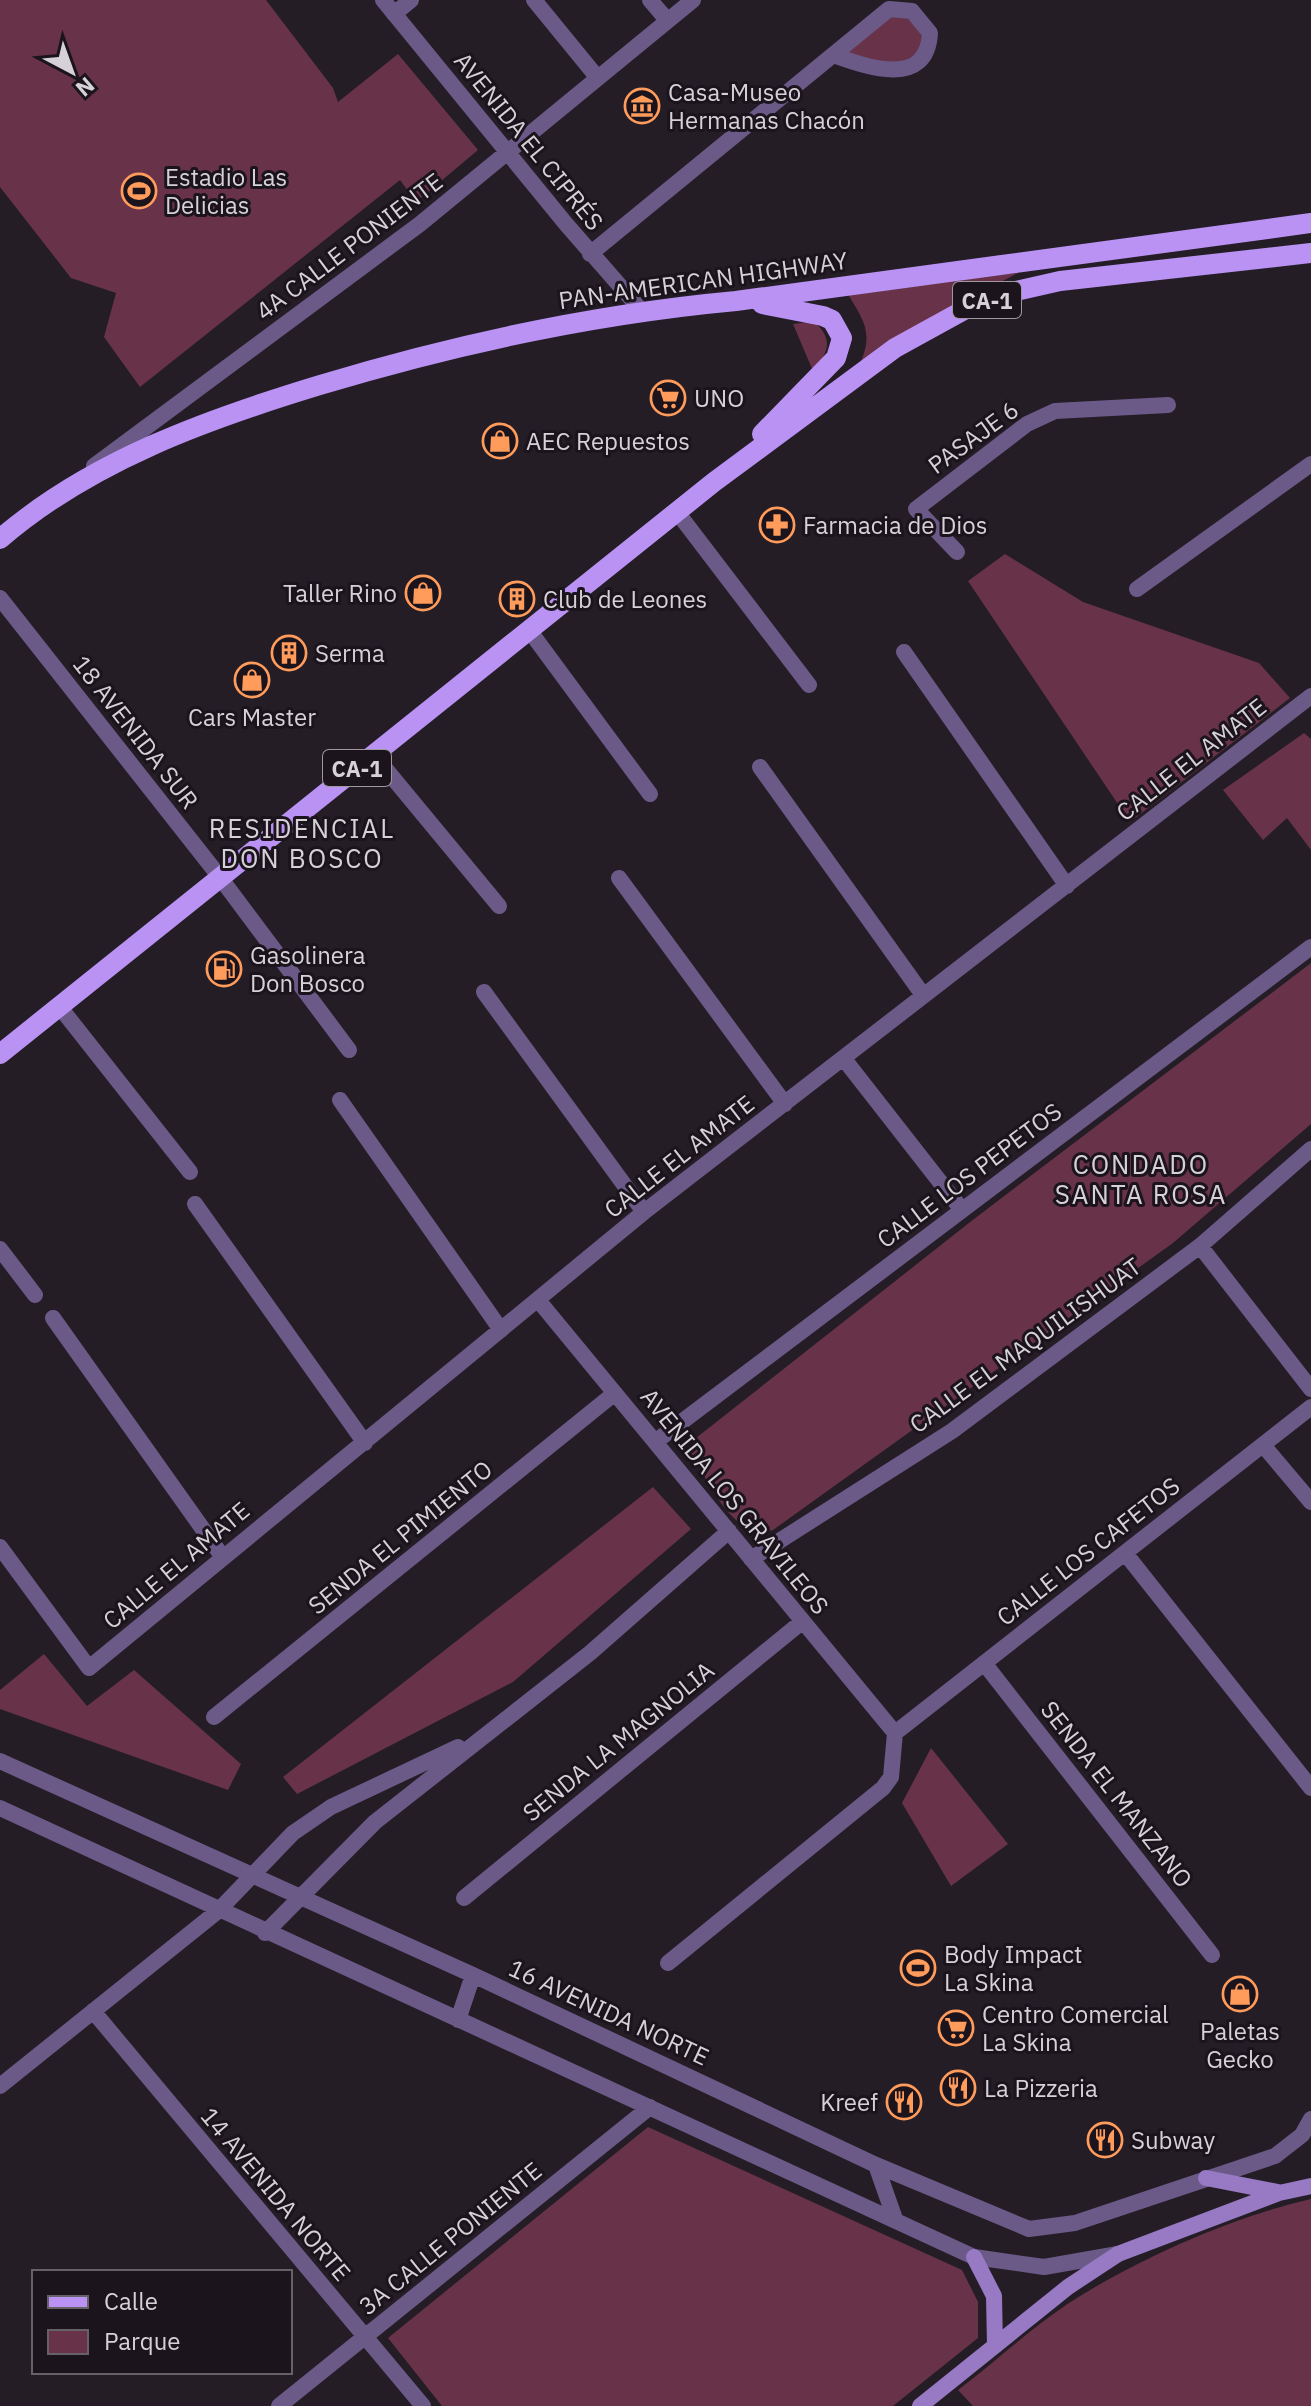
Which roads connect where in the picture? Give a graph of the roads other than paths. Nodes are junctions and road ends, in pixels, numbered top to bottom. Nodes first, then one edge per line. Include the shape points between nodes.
1 (383, 0) edge
2 (411, 0) edge
3 (534, 0) edge
4 (650, 0) edge
5 (693, 0) edge
6 (394, 14) junction
7 (667, 20) junction
8 (833, 55) junction
9 (597, 77) junction
10 (507, 154) junction
11 (1311, 223) edge
12 (1311, 253) edge
13 (590, 254) junction
14 (736, 301) junction
15 (641, 310) junction
16 (1168, 405) dead end
17 (1311, 464) edge
18 (714, 482) junction
19 (677, 512) junction
20 (25, 518) junction
21 (0, 539) edge
22 (957, 552) dead end
23 (1137, 589) dead end
24 (0, 598) edge
25 (529, 630) junction
26 (904, 652) dead end
27 (809, 685) dead end
28 (1311, 696) edge
29 (374, 755) junction
30 (760, 767) dead end
31 (650, 794) dead end
32 (219, 876) junction
33 (619, 878) dead end
34 (1067, 886) junction
35 (499, 906) dead end
36 (1311, 947) edge
37 (484, 992) dead end
38 (923, 995) junction
39 (59, 1006) junction
40 (349, 1050) dead end
41 (0, 1054) edge
42 (844, 1059) junction
43 (340, 1100) dead end
44 (785, 1104) junction
45 (1311, 1149) edge
46 (190, 1172) dead end
47 (195, 1204) dead end
48 (962, 1210) junction
49 (644, 1212) junction
50 (1200, 1246) junction
51 (0, 1249) edge
52 (35, 1295) dead end
53 (538, 1300) junction
54 (53, 1318) dead end
55 (501, 1330) junction
56 (1311, 1389) edge
57 (615, 1393) junction
58 (1311, 1407) edge
59 (655, 1442) junction
60 (365, 1443) junction
61 (1263, 1445) junction
62 (1311, 1502) edge
63 (729, 1531) junction
64 (0, 1547) edge
65 (1125, 1553) junction
66 (222, 1556) junction
67 (751, 1559) junction
68 (803, 1621) junction
69 (984, 1663) junction
70 (214, 1717) dead end
71 (895, 1733) junction
72 (480, 1738) junction
73 (0, 1761) edge
74 (1311, 1788) edge
75 (0, 1808) edge
76 (254, 1875) junction
77 (301, 1896) junction
78 (464, 1898) dead end
79 (218, 1911) junction
80 (265, 1933) junction
81 (1212, 1955) dead end
82 (668, 1963) dead end
83 (473, 1975) junction
84 (93, 2011) junction
85 (458, 2020) junction
86 (0, 2086) edge
87 (650, 2107) junction
88 (1311, 2119) edge
89 (876, 2165) junction
90 (1311, 2175) edge
91 (1206, 2178) junction
92 (1311, 2186) edge
93 (1283, 2192) junction
94 (895, 2219) junction
95 (1118, 2254) junction
96 (974, 2257) junction
97 (365, 2338) junction
98 (995, 2346) junction
99 (279, 2406) edge
100 (423, 2406) edge
101 (920, 2406) edge

1 - 6 street, AVENIDA EL CIPRÉS
2 - 6 street
3 - 9 street
4 - 7 street
5 - 7 street, 4A CALLE PONIENTE
6 - 10 street, AVENIDA EL CIPRÉS
7 - 9 street, 4A CALLE PONIENTE
8 - 8 street via 892,72 917,62 929,49 930,33 912,11 889,9
8 - 13 street
9 - 10 street, 4A CALLE PONIENTE
10 - 13 street, AVENIDA EL CIPRÉS
10 - 20 street, 4A CALLE PONIENTE
11 - 14 main road, PAN-AMERICAN HIGHWAY / CA-1
12 - 18 main road, CA-1 via 1060,281 975,304 895,348
13 - 15 street, AVENIDA EL CIPRÉS
14 - 15 main road, PAN-AMERICAN HIGHWAY / CA-1
14 - 18 main road via 823,316 838,329 841,348 829,367
15 - 20 main road, PAN-AMERICAN HIGHWAY / CA-1 via 395,363 202,423
16 - 22 street, PASAJE 6 via 1055,411 1027,424 916,509
17 - 23 street
18 - 19 main road, CA-1
19 - 25 main road, CA-1
19 - 27 street
20 - 21 main road, PAN-AMERICAN HIGHWAY / CA-1
24 - 32 street, 18 AVENIDA SUR
25 - 29 main road, CA-1
25 - 31 street
26 - 34 street
28 - 34 street, CALLE EL AMATE
29 - 32 main road, CA-1
29 - 35 street
30 - 38 street
32 - 39 main road, CA-1
32 - 40 street, 18 AVENIDA SUR
33 - 44 street
34 - 38 street, CALLE EL AMATE
36 - 48 street, CALLE LOS PEPETOS
37 - 49 street
38 - 42 street, CALLE EL AMATE
39 - 41 main road, CA-1
39 - 46 street
42 - 44 street, CALLE EL AMATE
42 - 48 street
43 - 55 street
44 - 49 street, CALLE EL AMATE
45 - 50 street, CALLE EL MAQUILISHUAT
47 - 60 street
48 - 59 street, CALLE LOS PEPETOS
49 - 53 street, CALLE EL AMATE
50 - 56 street
50 - 67 street, CALLE EL MAQUILISHUAT via 952,1431
51 - 52 street
53 - 55 street, CALLE EL AMATE
53 - 57 street, AVENIDA LOS GRAVILEOS
54 - 66 street
55 - 60 street, CALLE EL AMATE
57 - 59 street, AVENIDA LOS GRAVILEOS
57 - 70 street, SENDA EL PIMIENTO
58 - 61 street, CALLE LOS CAFETOS
59 - 63 street, AVENIDA LOS GRAVILEOS
60 - 66 street, CALLE EL AMATE
61 - 62 street
61 - 65 street, CALLE LOS CAFETOS
63 - 67 street, AVENIDA LOS GRAVILEOS
63 - 72 street via 590,1653
64 - 66 street, CALLE EL AMATE via 89,1668
65 - 69 street, CALLE LOS CAFETOS
65 - 74 street
67 - 68 street, AVENIDA LOS GRAVILEOS
68 - 71 street, AVENIDA LOS GRAVILEOS
68 - 78 street, SENDA LA MAGNOLIA
69 - 71 street, CALLE LOS CAFETOS
69 - 81 street, SENDA EL MANZANO
71 - 82 street via 891,1777 883,1788
72 - 76 street via 331,1807 293,1833
72 - 77 street via 375,1822
73 - 76 street, 16 AVENIDA NORTE
75 - 79 street
76 - 77 street, 16 AVENIDA NORTE
76 - 79 street
77 - 80 street
77 - 83 street, 16 AVENIDA NORTE
79 - 80 street
79 - 84 street
80 - 85 street
83 - 85 street
83 - 89 street, 16 AVENIDA NORTE
84 - 86 street
84 - 97 street, 14 AVENIDA NORTE
85 - 87 street
87 - 94 street
87 - 97 street, 3A CALLE PONIENTE
88 - 91 street, 16 AVENIDA NORTE via 1302,2135 1275,2156
89 - 91 street, 16 AVENIDA NORTE via 1029,2229 1075,2223
89 - 94 street
90 - 93 main road
91 - 93 main road
92 - 93 main road
93 - 95 main road
94 - 96 street
95 - 96 street via 1044,2267
95 - 98 main road
96 - 98 main road via 994,2296
97 - 99 street, 3A CALLE PONIENTE
97 - 100 street, 14 AVENIDA NORTE
98 - 101 main road

